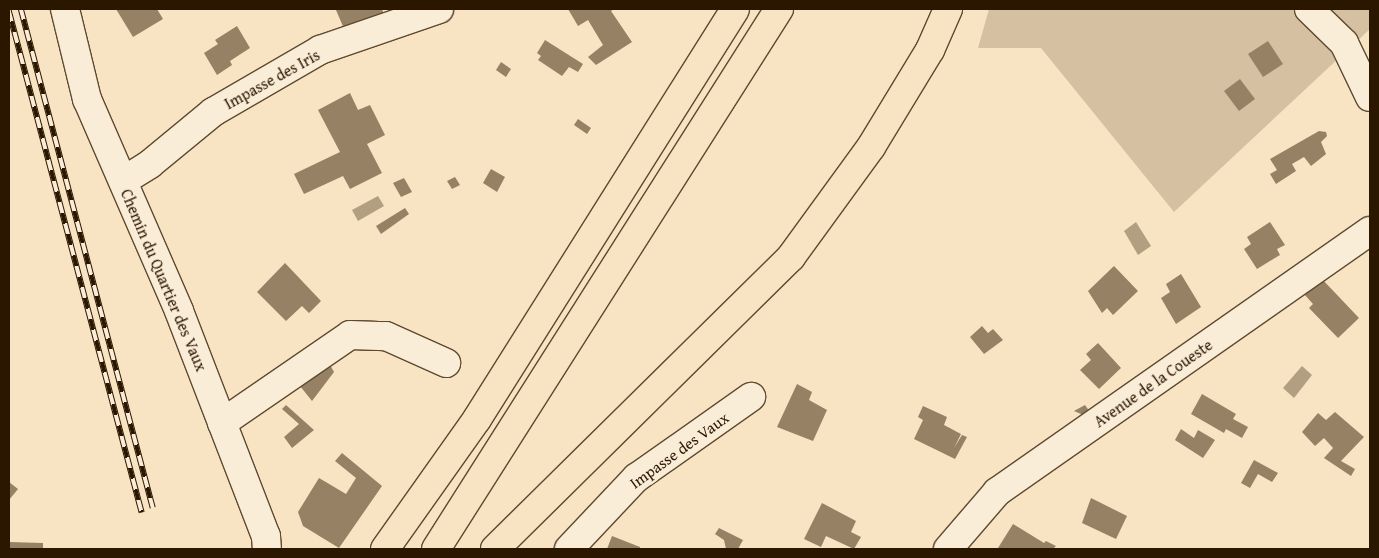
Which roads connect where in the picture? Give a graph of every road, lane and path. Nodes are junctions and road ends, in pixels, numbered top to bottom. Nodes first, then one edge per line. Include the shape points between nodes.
1 (65, 9) edge
2 (439, 9) edge
3 (778, 9) edge
4 (948, 9) edge
5 (1309, 9) edge
6 (734, 10) edge
7 (1370, 97) edge
8 (123, 181) junction
9 (1370, 231) edge
10 (446, 363) dead end
11 (751, 397) dead end
12 (222, 423) junction
13 (267, 549) edge
14 (385, 549) edge
15 (436, 549) edge
16 (495, 549) edge
17 (569, 549) edge
18 (948, 549) edge

1 - 8 street, Chemin du Quartier des Vaux via 87,99
2 - 8 street, Impasse des Iris via 320,50 213,112 150,164
3 - 15 highway
4 - 16 highway via 930,50 871,146 791,257
5 - 7 street via 1344,43
6 - 14 highway via 477,419
8 - 12 street, Chemin du Quartier des Vaux via 179,311
9 - 18 street, Avenue de la Coueste via 997,492
10 - 12 street via 386,336 350,335
11 - 17 street, Impasse des Vaux via 636,478
12 - 13 street, Chemin du Quartier des Vaux via 266,536

